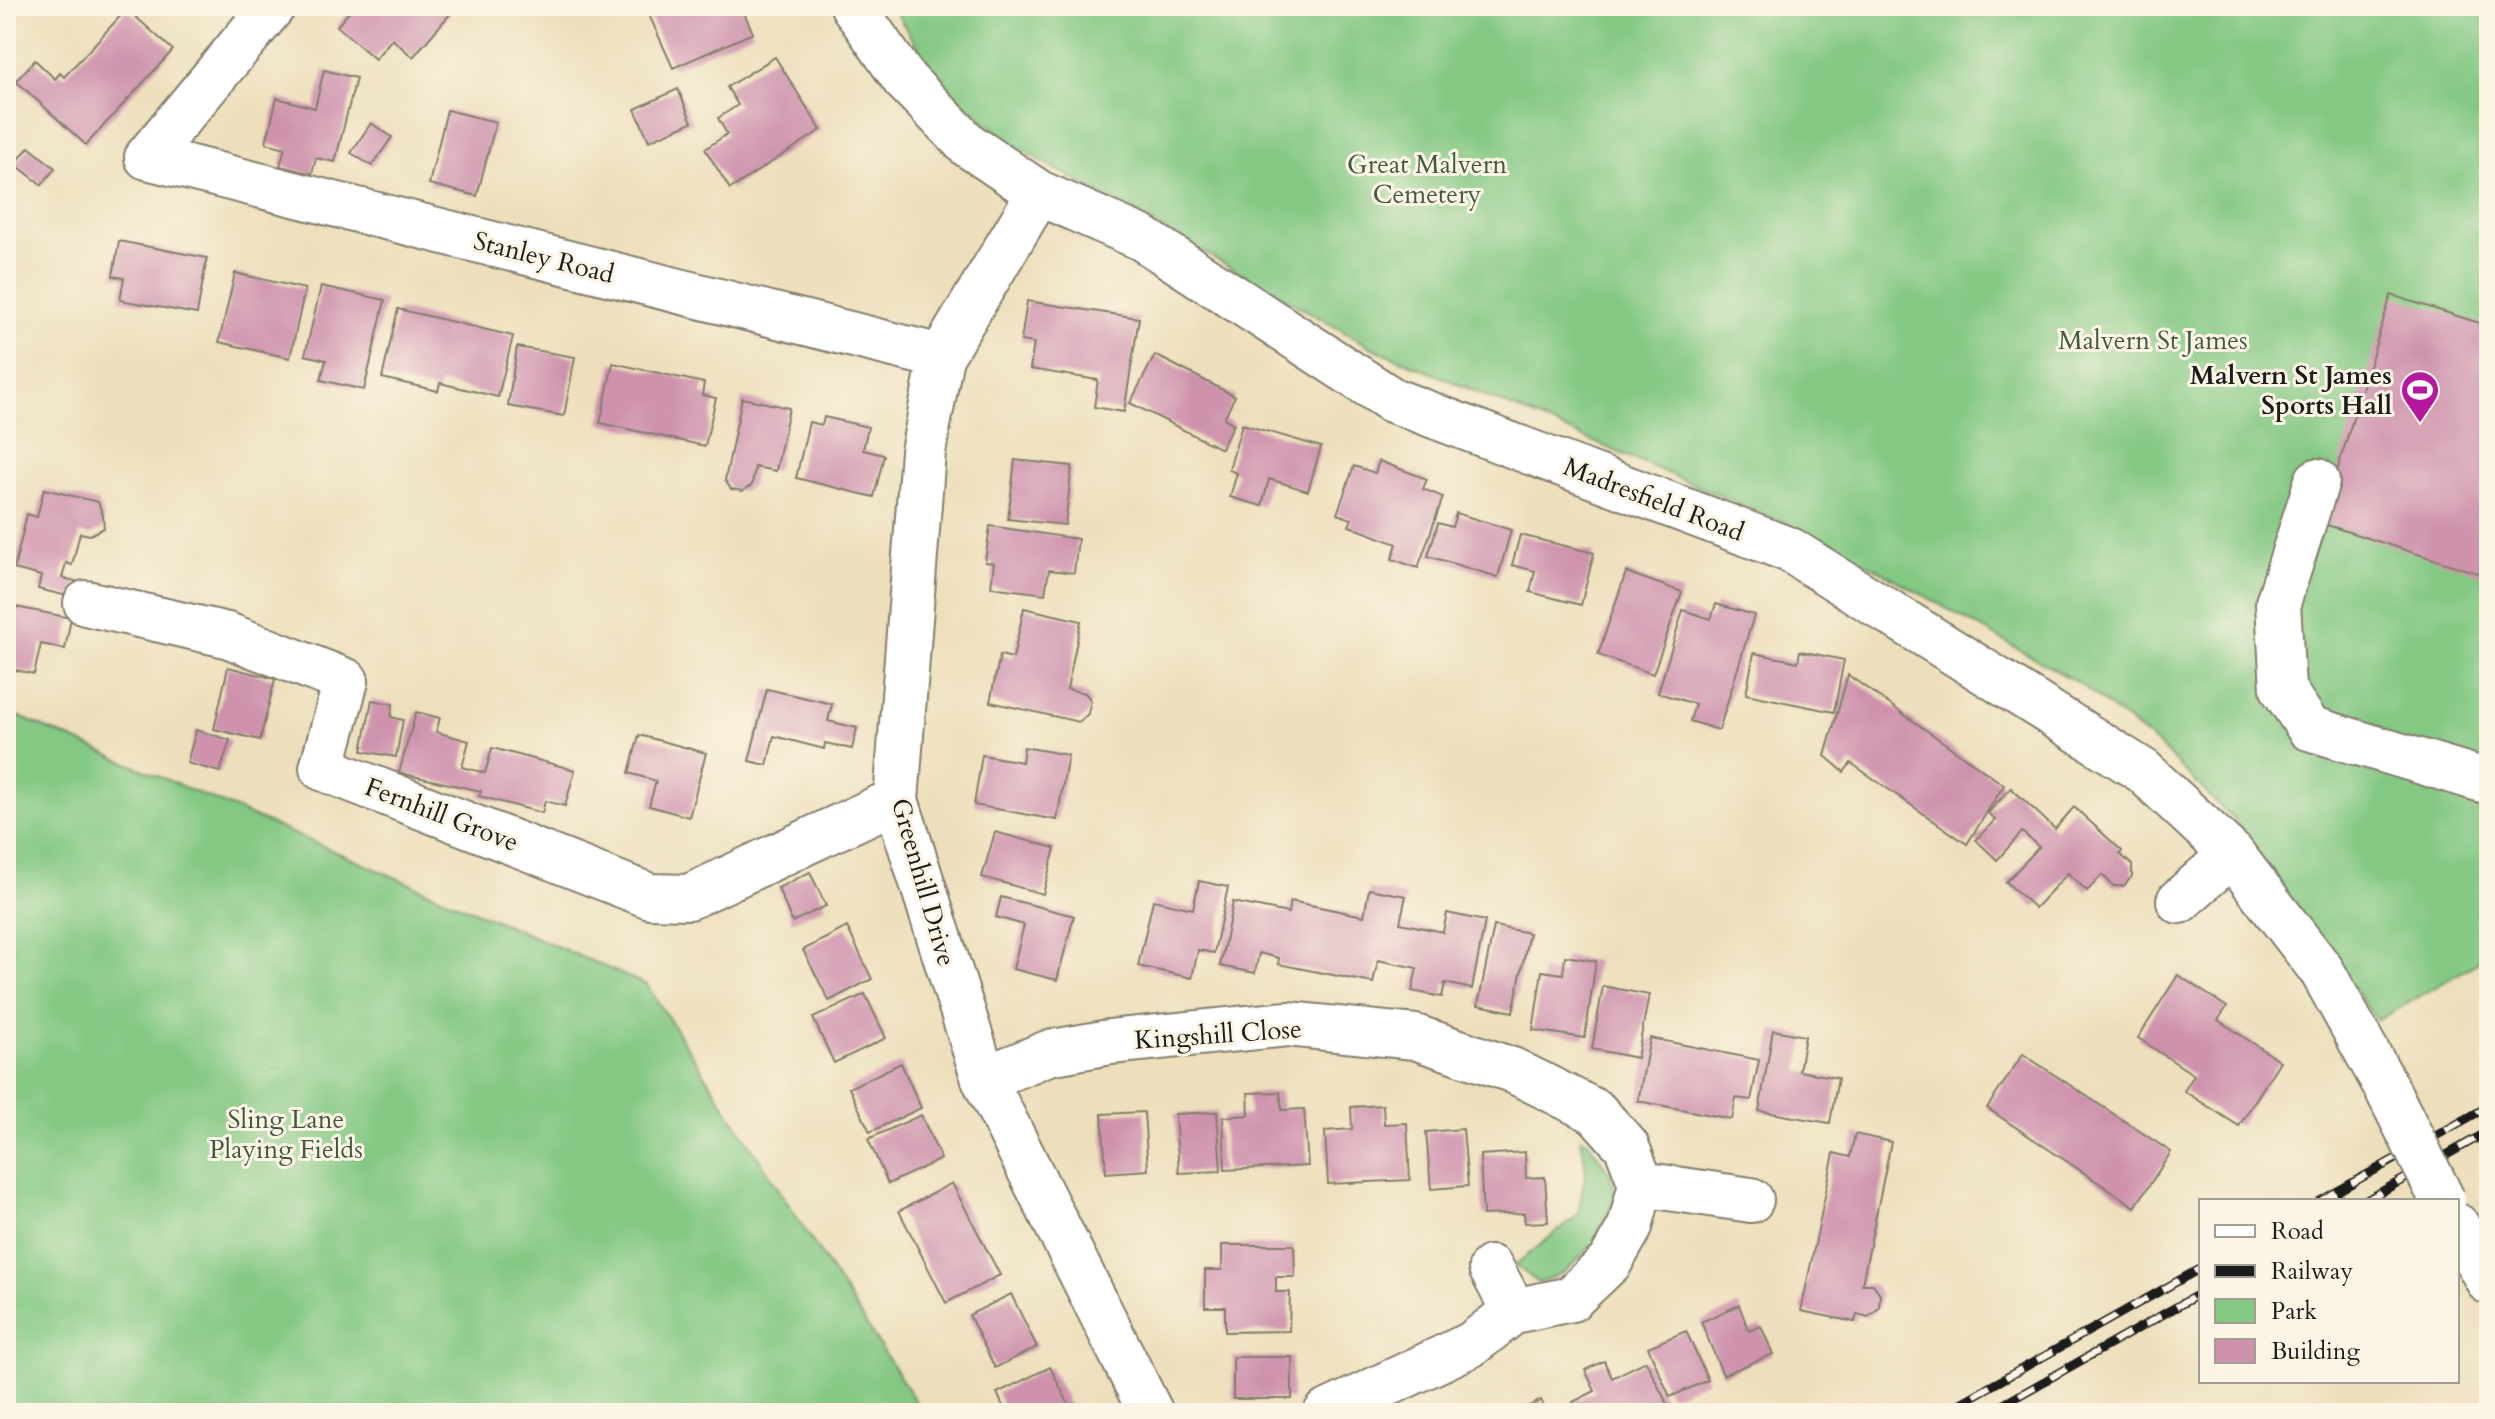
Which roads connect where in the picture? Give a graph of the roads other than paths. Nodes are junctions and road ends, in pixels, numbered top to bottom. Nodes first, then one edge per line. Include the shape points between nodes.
1 (273, 6) edge
2 (853, 6) edge
3 (1039, 193) junction
4 (941, 357) junction
5 (2317, 481) dead end
6 (86, 603) dead end
7 (2489, 782) edge
8 (896, 800) junction
9 (2232, 854) junction
10 (2179, 901) dead end
11 (984, 1079) junction
12 (1641, 1184) junction
13 (2442, 1199) edge
14 (1751, 1200) dead end
15 (2459, 1230) edge
16 (1491, 1268) dead end
17 (2489, 1282) edge
18 (1514, 1311) junction
19 (1151, 1413) edge
20 (1326, 1413) edge

1 - 4 street, Stanley Road via 147,157
2 - 3 street, Madresfield Road via 904,79 968,145
3 - 4 street, Greenhill Drive
3 - 9 street, Madresfield Road via 1142,238 1392,400 1790,550 2143,771
4 - 8 street, Greenhill Drive via 923,452
5 - 7 street via 2278,603 2283,689 2309,728
6 - 8 street, Fernhill Grove via 227,635 346,681 322,768 650,896 689,897
8 - 11 street, Greenhill Drive
9 - 10 street
9 - 13 street, Madresfield Road, bridge via 2322,971
11 - 12 street, Kingshill Close via 1048,1053 1288,1024 1415,1037 1512,1070 1596,1112 1627,1147
11 - 19 street, Greenhill Drive
12 - 14 street
12 - 18 street via 1630,1227 1610,1262 1571,1299
15 - 17 street
16 - 18 street
18 - 20 street via 1472,1344

